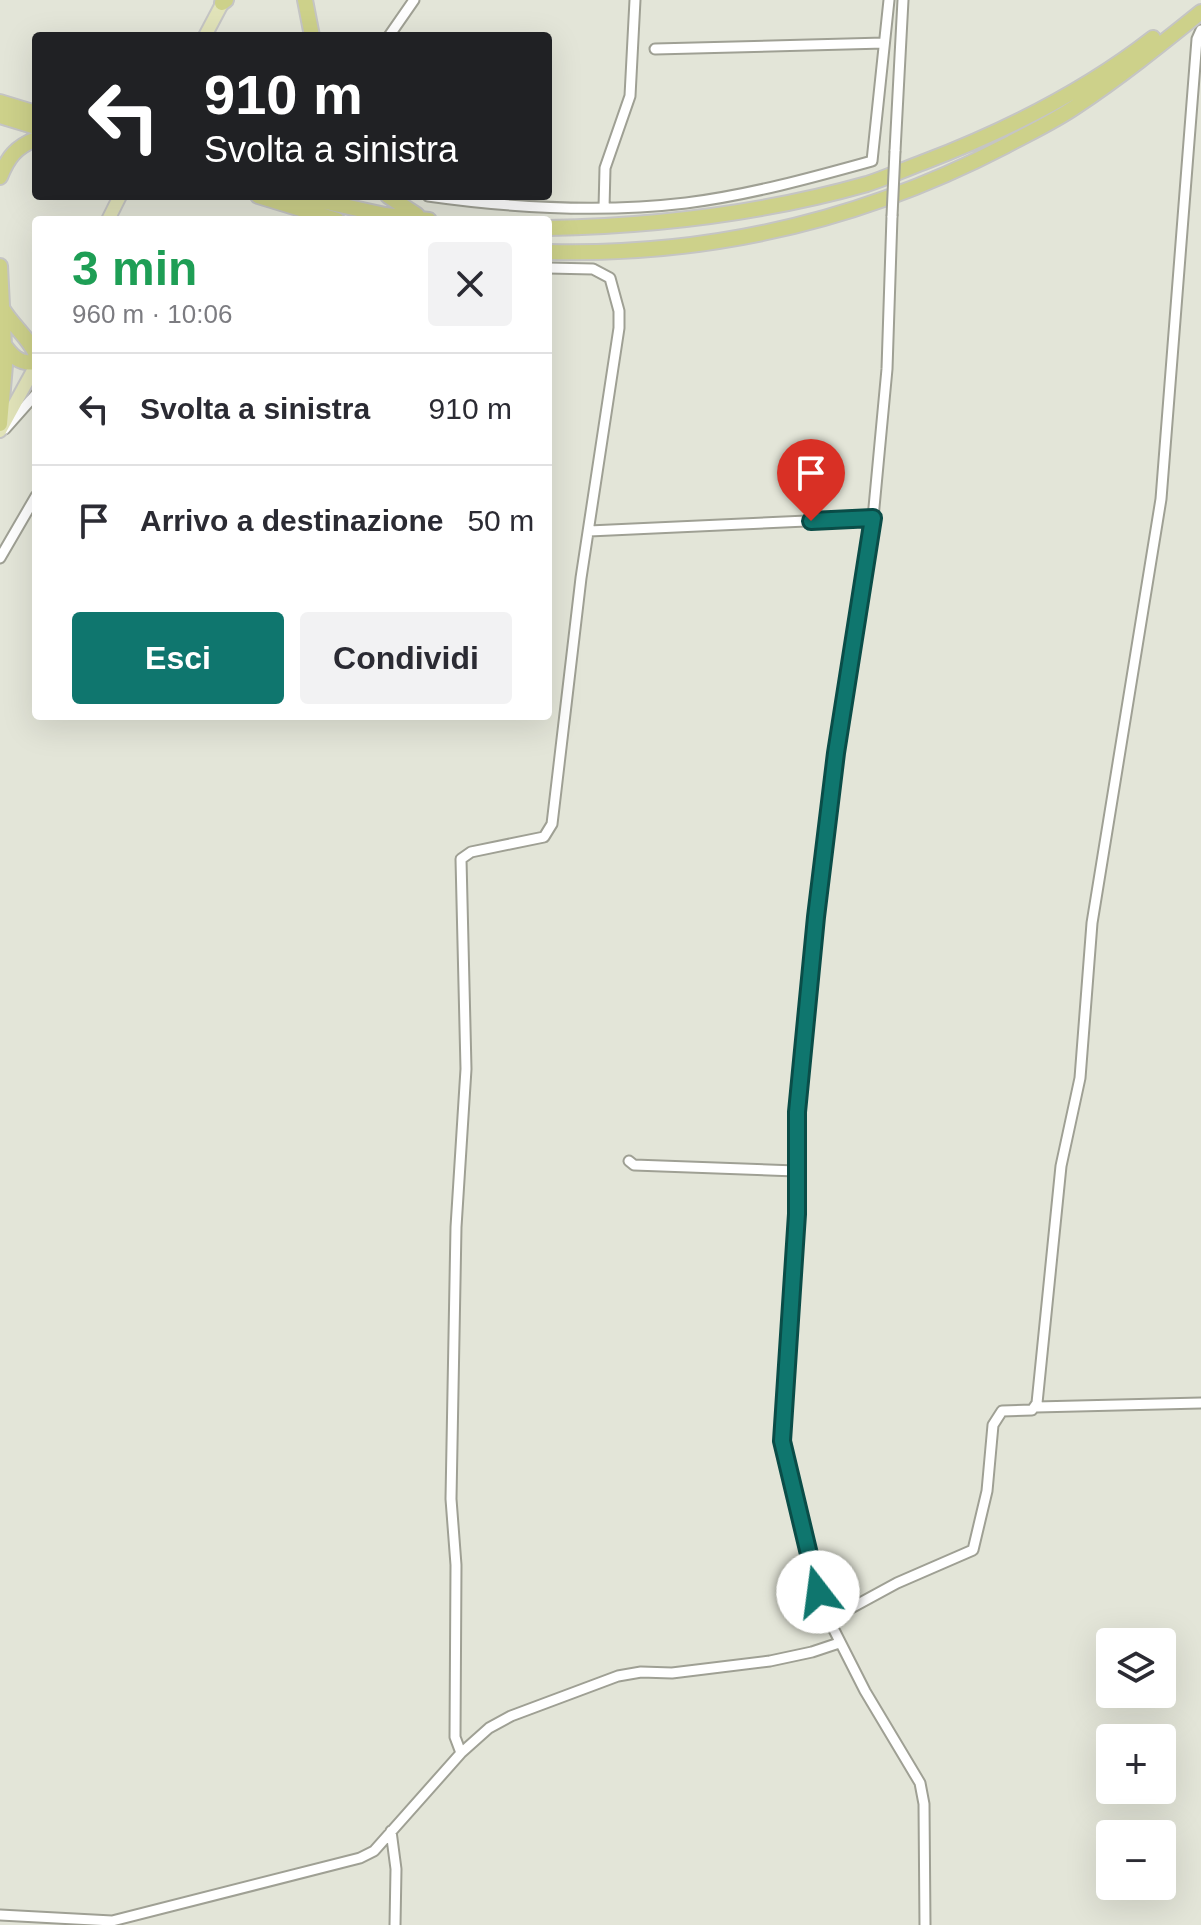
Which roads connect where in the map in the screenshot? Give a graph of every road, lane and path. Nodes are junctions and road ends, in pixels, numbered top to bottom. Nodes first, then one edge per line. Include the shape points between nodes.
1 (414, 0) edge
2 (635, 0) edge
3 (889, 0) edge
4 (903, 0) edge
5 (224, 1) edge
6 (1201, 1) edge
7 (304, 2) edge
8 (1201, 12) edge
9 (1201, 30) edge
10 (207, 32) edge
11 (311, 32) edge
12 (392, 32) edge
13 (884, 43) junction
14 (655, 49) dead end
15 (0, 102) edge
16 (32, 112) edge
17 (0, 116) edge
18 (32, 126) edge
19 (32, 141) edge
20 (0, 177) edge
21 (271, 200) edge
22 (317, 200) edge
23 (394, 200) edge
24 (469, 200) edge
25 (604, 208) junction
26 (324, 216) edge
27 (393, 216) edge
28 (420, 216) edge
29 (552, 228) edge
30 (552, 252) edge
31 (0, 266) edge
32 (552, 268) edge
33 (2, 308) edge
34 (18, 329) junction
35 (32, 330) edge
36 (2, 341) junction
37 (32, 347) edge
38 (32, 363) edge
39 (32, 371) edge
40 (32, 398) edge
41 (0, 424) edge
42 (0, 433) edge
43 (32, 503) edge
44 (873, 518) junction
45 (589, 531) junction
46 (0, 558) edge
47 (629, 1161) dead end
48 (796, 1171) junction
49 (1201, 1403) edge
50 (1036, 1407) junction
51 (829, 1620) junction
52 (839, 1643) junction
53 (461, 1753) junction
54 (391, 1831) junction
55 (0, 1915) edge
56 (395, 1925) edge
57 (925, 1925) edge

1 - 12 street
2 - 25 street via 630,96 605,168
3 - 13 street
4 - 44 street, bridge via 887,369
5 - 10 main road
6 - 29 highway via 1069,94 977,142 869,183 711,216
7 - 11 highway
8 - 30 highway via 1073,109 896,196 798,226 694,246
9 - 50 street via 1161,499 1092,923 1080,1078 1061,1166
13 - 14 street
13 - 25 street via 872,161 733,195
15 - 16 highway
17 - 18 highway
19 - 20 highway via 11,153
21 - 26 highway
22 - 27 highway
23 - 28 highway
24 - 25 street
31 - 33 highway
32 - 45 street via 604,273 615,288 619,311
33 - 34 highway
33 - 36 highway
34 - 35 highway
34 - 37 highway
36 - 38 highway via 20,362
36 - 41 highway
39 - 42 main road
40 - 42 street
43 - 46 street
44 - 45 street
44 - 48 street via 816,917
45 - 53 street via 549,831 544,837 471,852 461,859 466,1069 456,1227 451,1499 455,1737
47 - 48 street
48 - 51 street via 782,1441
49 - 50 street
50 - 51 street via 1002,1411 993,1425 987,1491 973,1550
51 - 52 street
52 - 53 street via 758,1663 618,1676 511,1716
52 - 57 street via 920,1783
53 - 54 street
54 - 55 street via 360,1858 135,1917 112,1921
54 - 56 street

